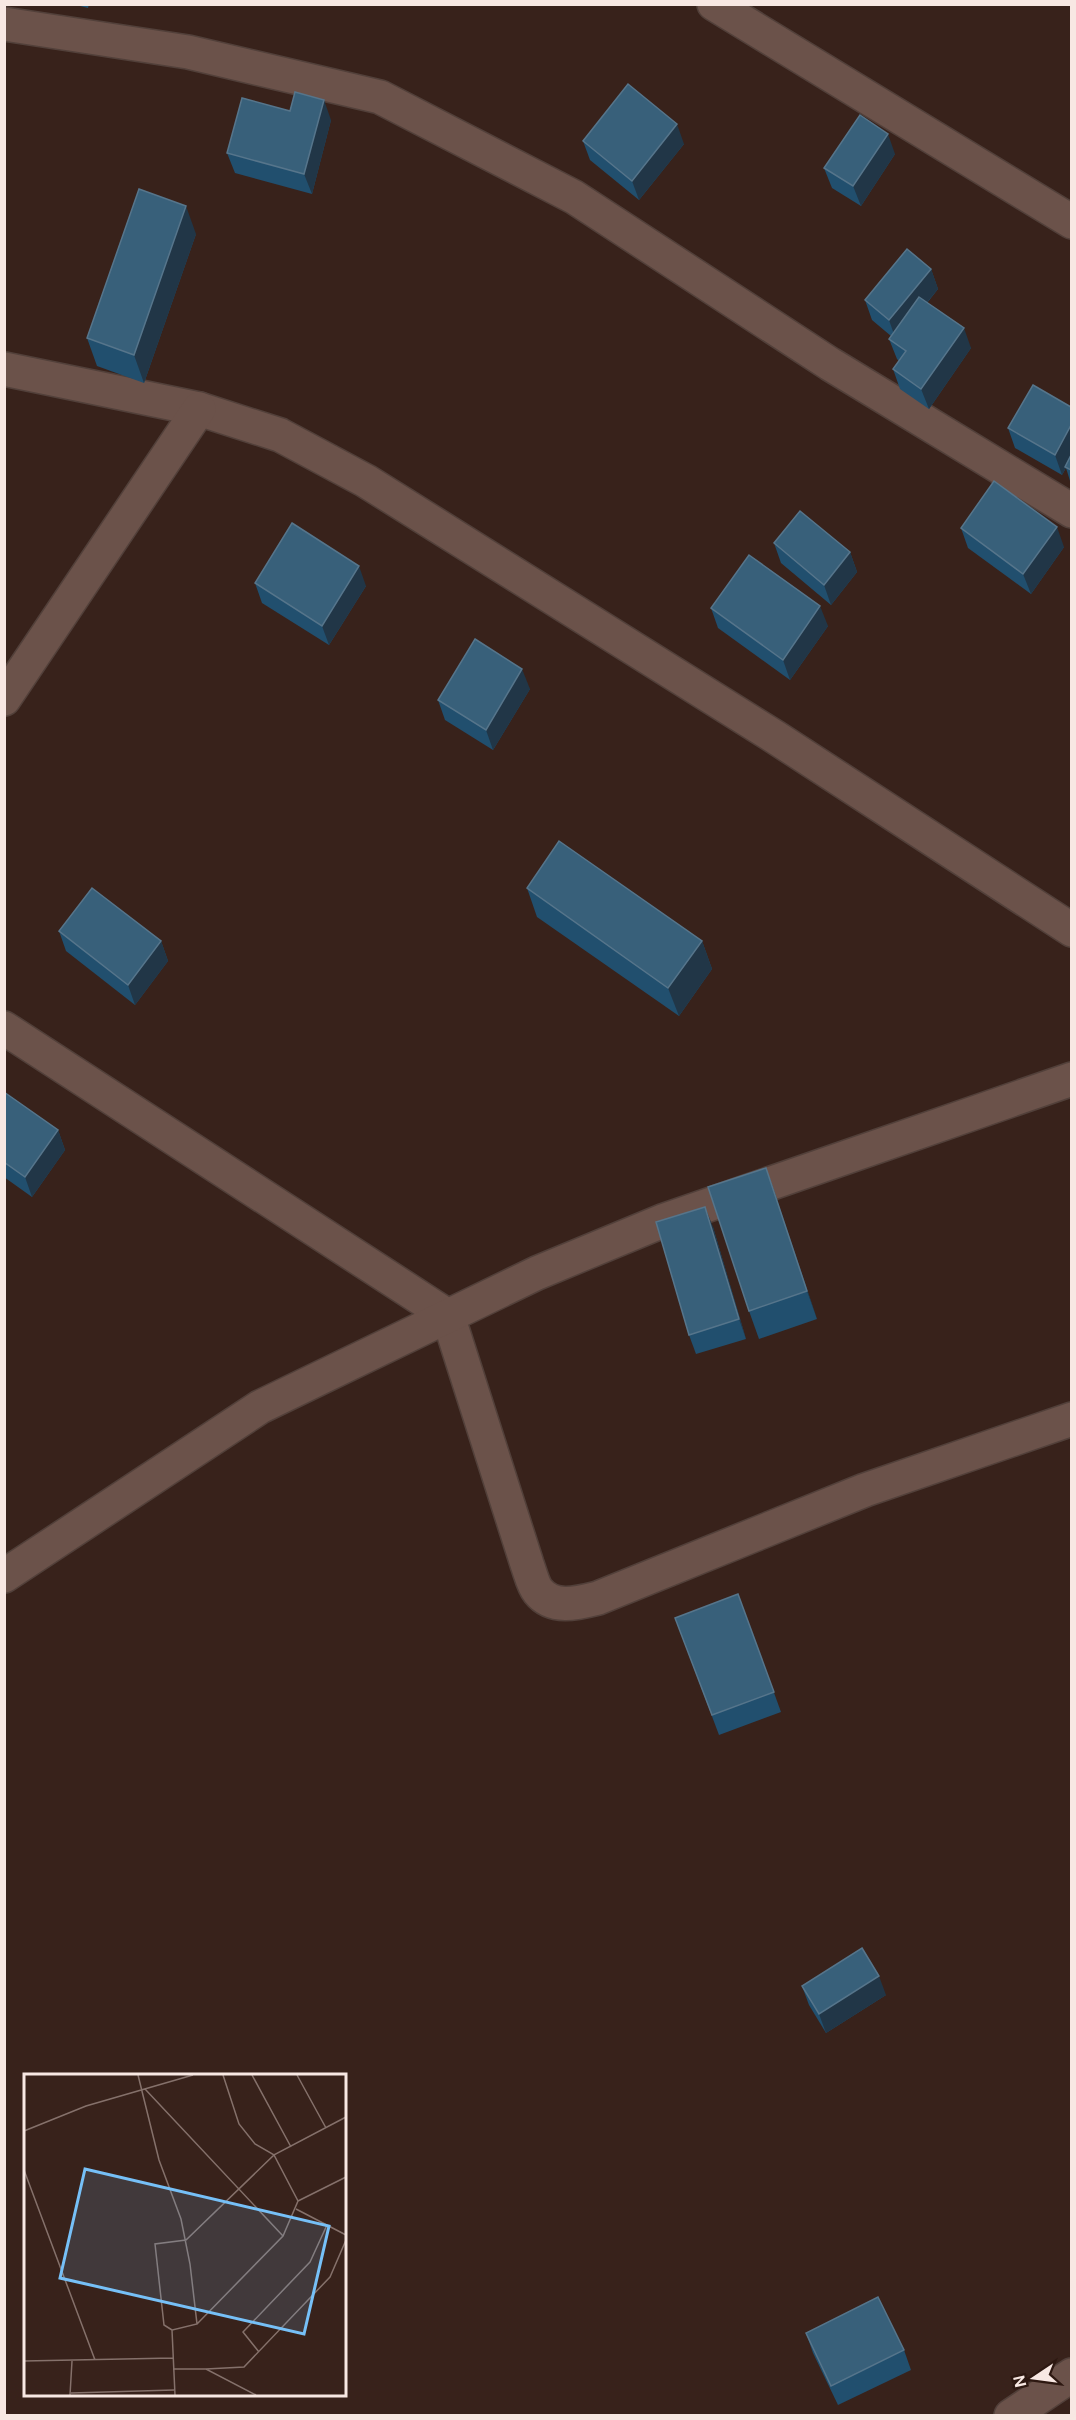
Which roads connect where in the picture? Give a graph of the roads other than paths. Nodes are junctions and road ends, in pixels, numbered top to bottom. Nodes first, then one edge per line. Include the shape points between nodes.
1 (714, 4) edge
2 (4, 24) edge
3 (1071, 222) edge
4 (4, 369) edge
5 (199, 409) junction
6 (1071, 511) edge
7 (4, 699) edge
8 (1071, 930) edge
9 (4, 1028) edge
10 (1071, 1079) edge
11 (448, 1316) junction
12 (1071, 1419) edge
13 (4, 1576) edge
14 (1071, 2375) edge
15 (1011, 2415) edge

1 - 3 street
2 - 6 street via 188,52 380,97 574,197 830,364
4 - 5 street
5 - 7 street
5 - 8 street via 280,435 366,481 775,737
9 - 11 street
10 - 11 street via 665,1220 537,1273
11 - 12 street via 538,1591 552,1601 570,1605 609,1594 865,1490
11 - 13 street via 260,1407
14 - 15 street

